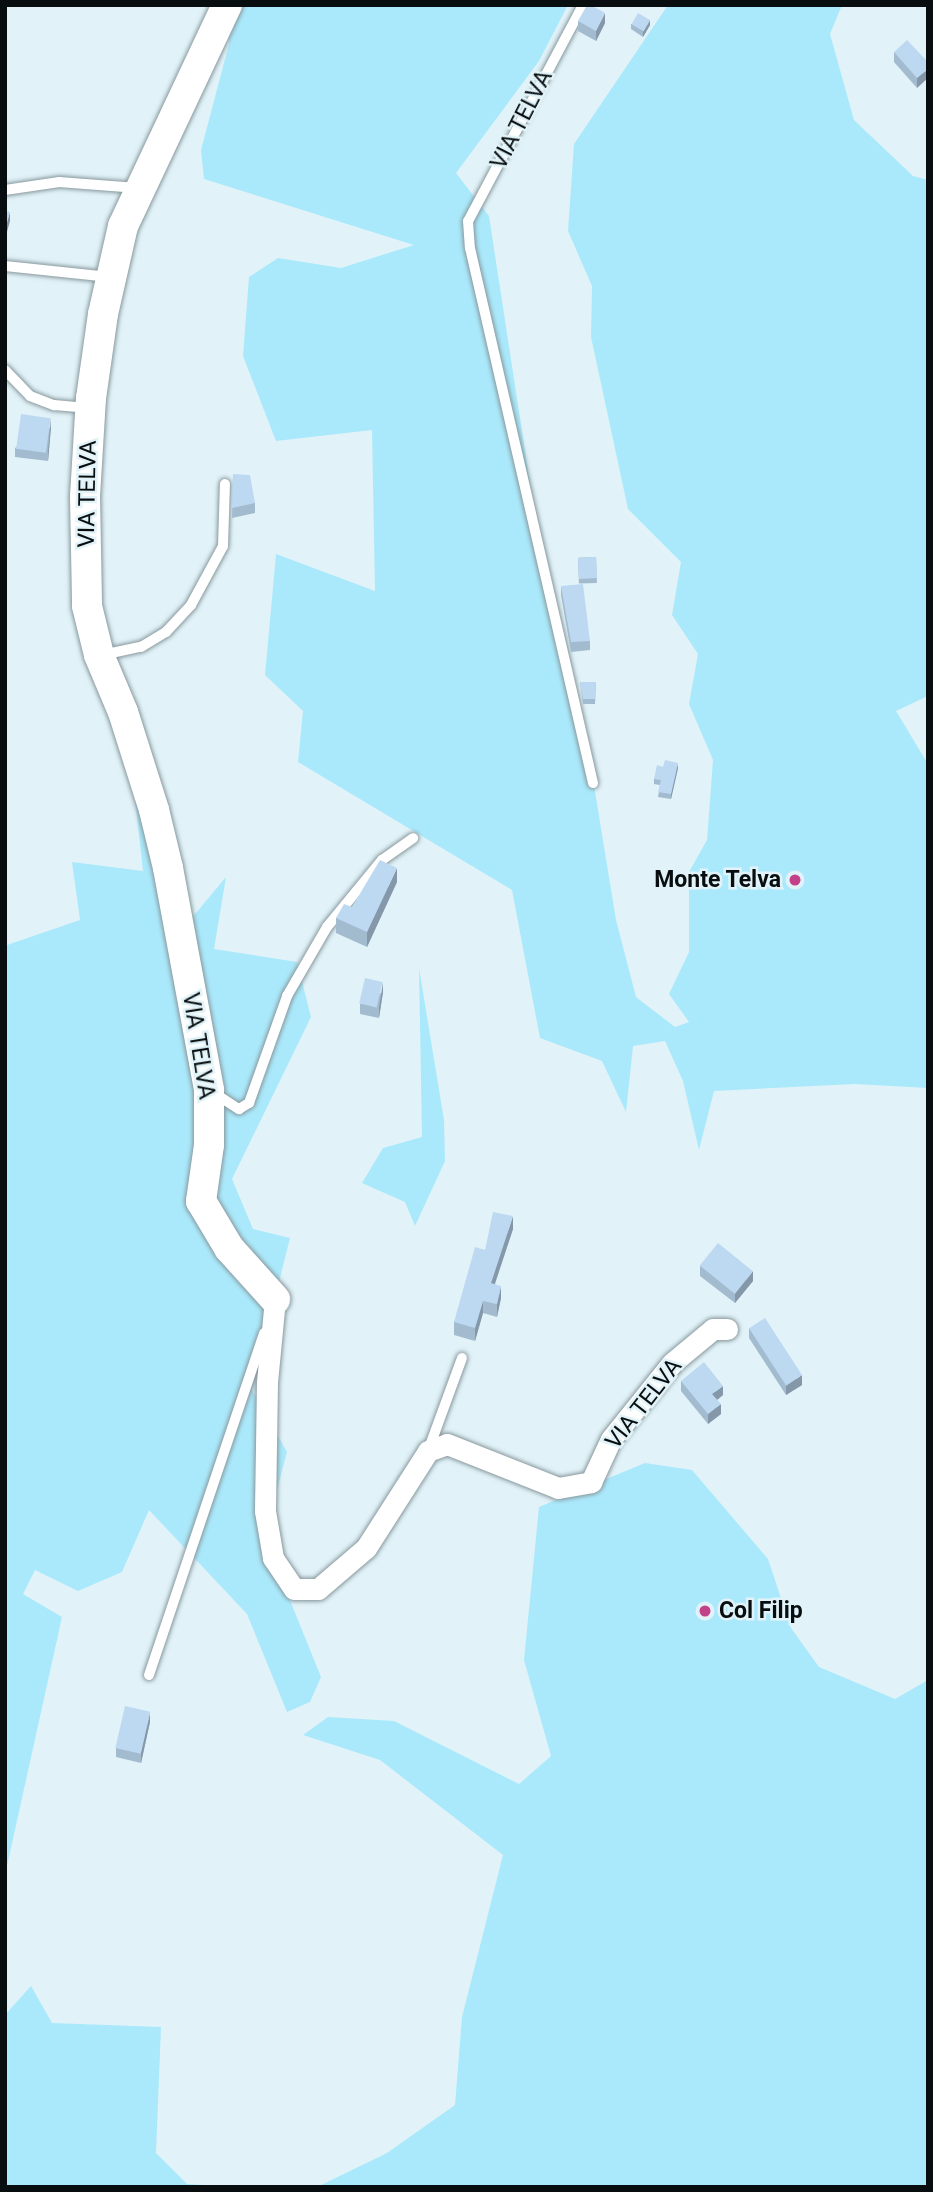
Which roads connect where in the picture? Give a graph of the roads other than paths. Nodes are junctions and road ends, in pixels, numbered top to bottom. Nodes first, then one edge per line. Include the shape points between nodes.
1 (227, 5) edge
2 (583, 5) edge
3 (141, 188) junction
4 (5, 190) edge
5 (5, 266) edge
6 (111, 278) junction
7 (5, 370) edge
8 (91, 408) junction
9 (225, 484) dead end
10 (99, 655) junction
11 (593, 783) dead end
12 (413, 838) dead end
13 (209, 1090) junction
14 (275, 1299) junction
15 (727, 1329) dead end
16 (462, 1358) dead end
17 (428, 1451) junction
18 (149, 1675) dead end

1 - 3 street, VIA TELVA
2 - 11 lane, VIA TELVA via 468,221 470,248
3 - 4 lane via 59,182
3 - 6 street, VIA TELVA via 123,226
5 - 6 lane
6 - 8 street, VIA TELVA
7 - 8 lane via 30,396 54,405
8 - 10 street, VIA TELVA via 85,497 88,606
9 - 10 lane via 223,547 191,605 166,632 141,647
10 - 13 street, VIA TELVA via 123,712 154,810
12 - 13 lane via 382,860 327,927 287,996 249,1103 239,1109
13 - 14 street, VIA TELVA via 209,1145 201,1201 229,1248
14 - 17 street via 267,1382 265,1511 273,1558 295,1589 318,1590 366,1548
14 - 18 lane
15 - 17 street, VIA TELVA via 713,1329 672,1363 611,1439 592,1482 558,1489 447,1444
16 - 17 lane

